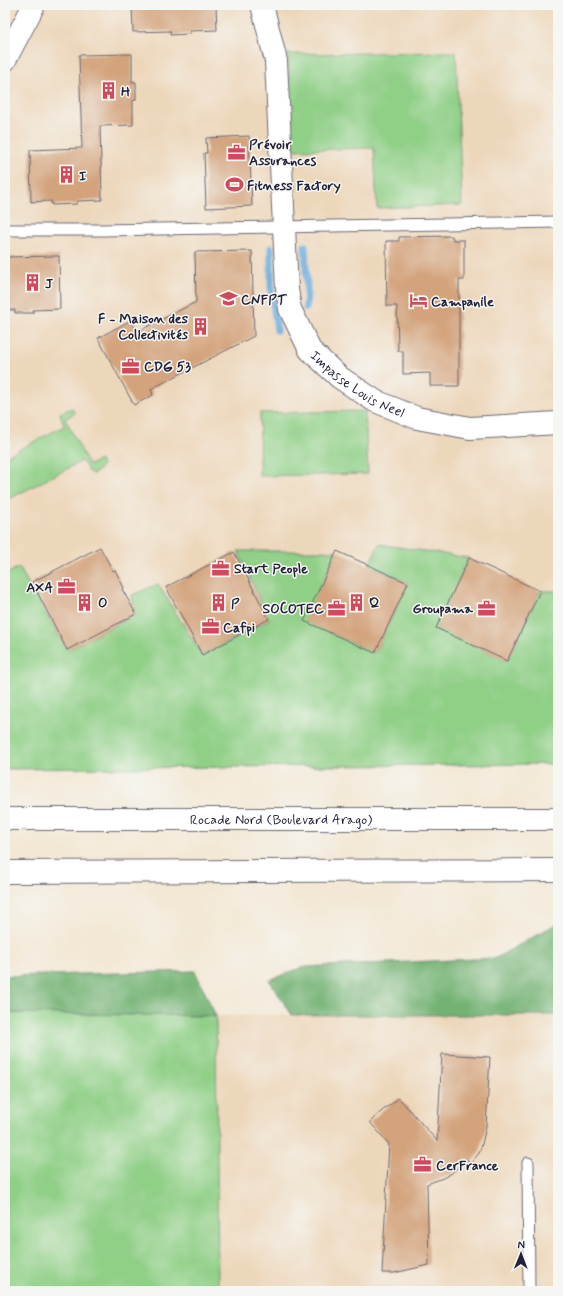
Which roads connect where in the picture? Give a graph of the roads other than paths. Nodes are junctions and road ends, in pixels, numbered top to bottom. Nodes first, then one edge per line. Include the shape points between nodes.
1 (34, 5) edge
2 (262, 5) edge
3 (5, 60) edge
4 (558, 222) edge
5 (284, 227) junction
6 (5, 230) edge
7 (558, 423) edge
8 (5, 819) edge
9 (558, 819) edge
10 (558, 870) edge
11 (5, 872) edge
12 (528, 1163) dead end
13 (529, 1291) edge

1 - 3 main road
2 - 5 main road, Impasse Louis Neel via 276,61
4 - 5 lane
5 - 6 lane
5 - 7 main road, Impasse Louis Neel via 286,289 290,309 310,350 339,377 375,401 417,418 470,428
8 - 9 main road, Rocade Nord (Boulevard Arago)
10 - 11 main road
12 - 13 lane

